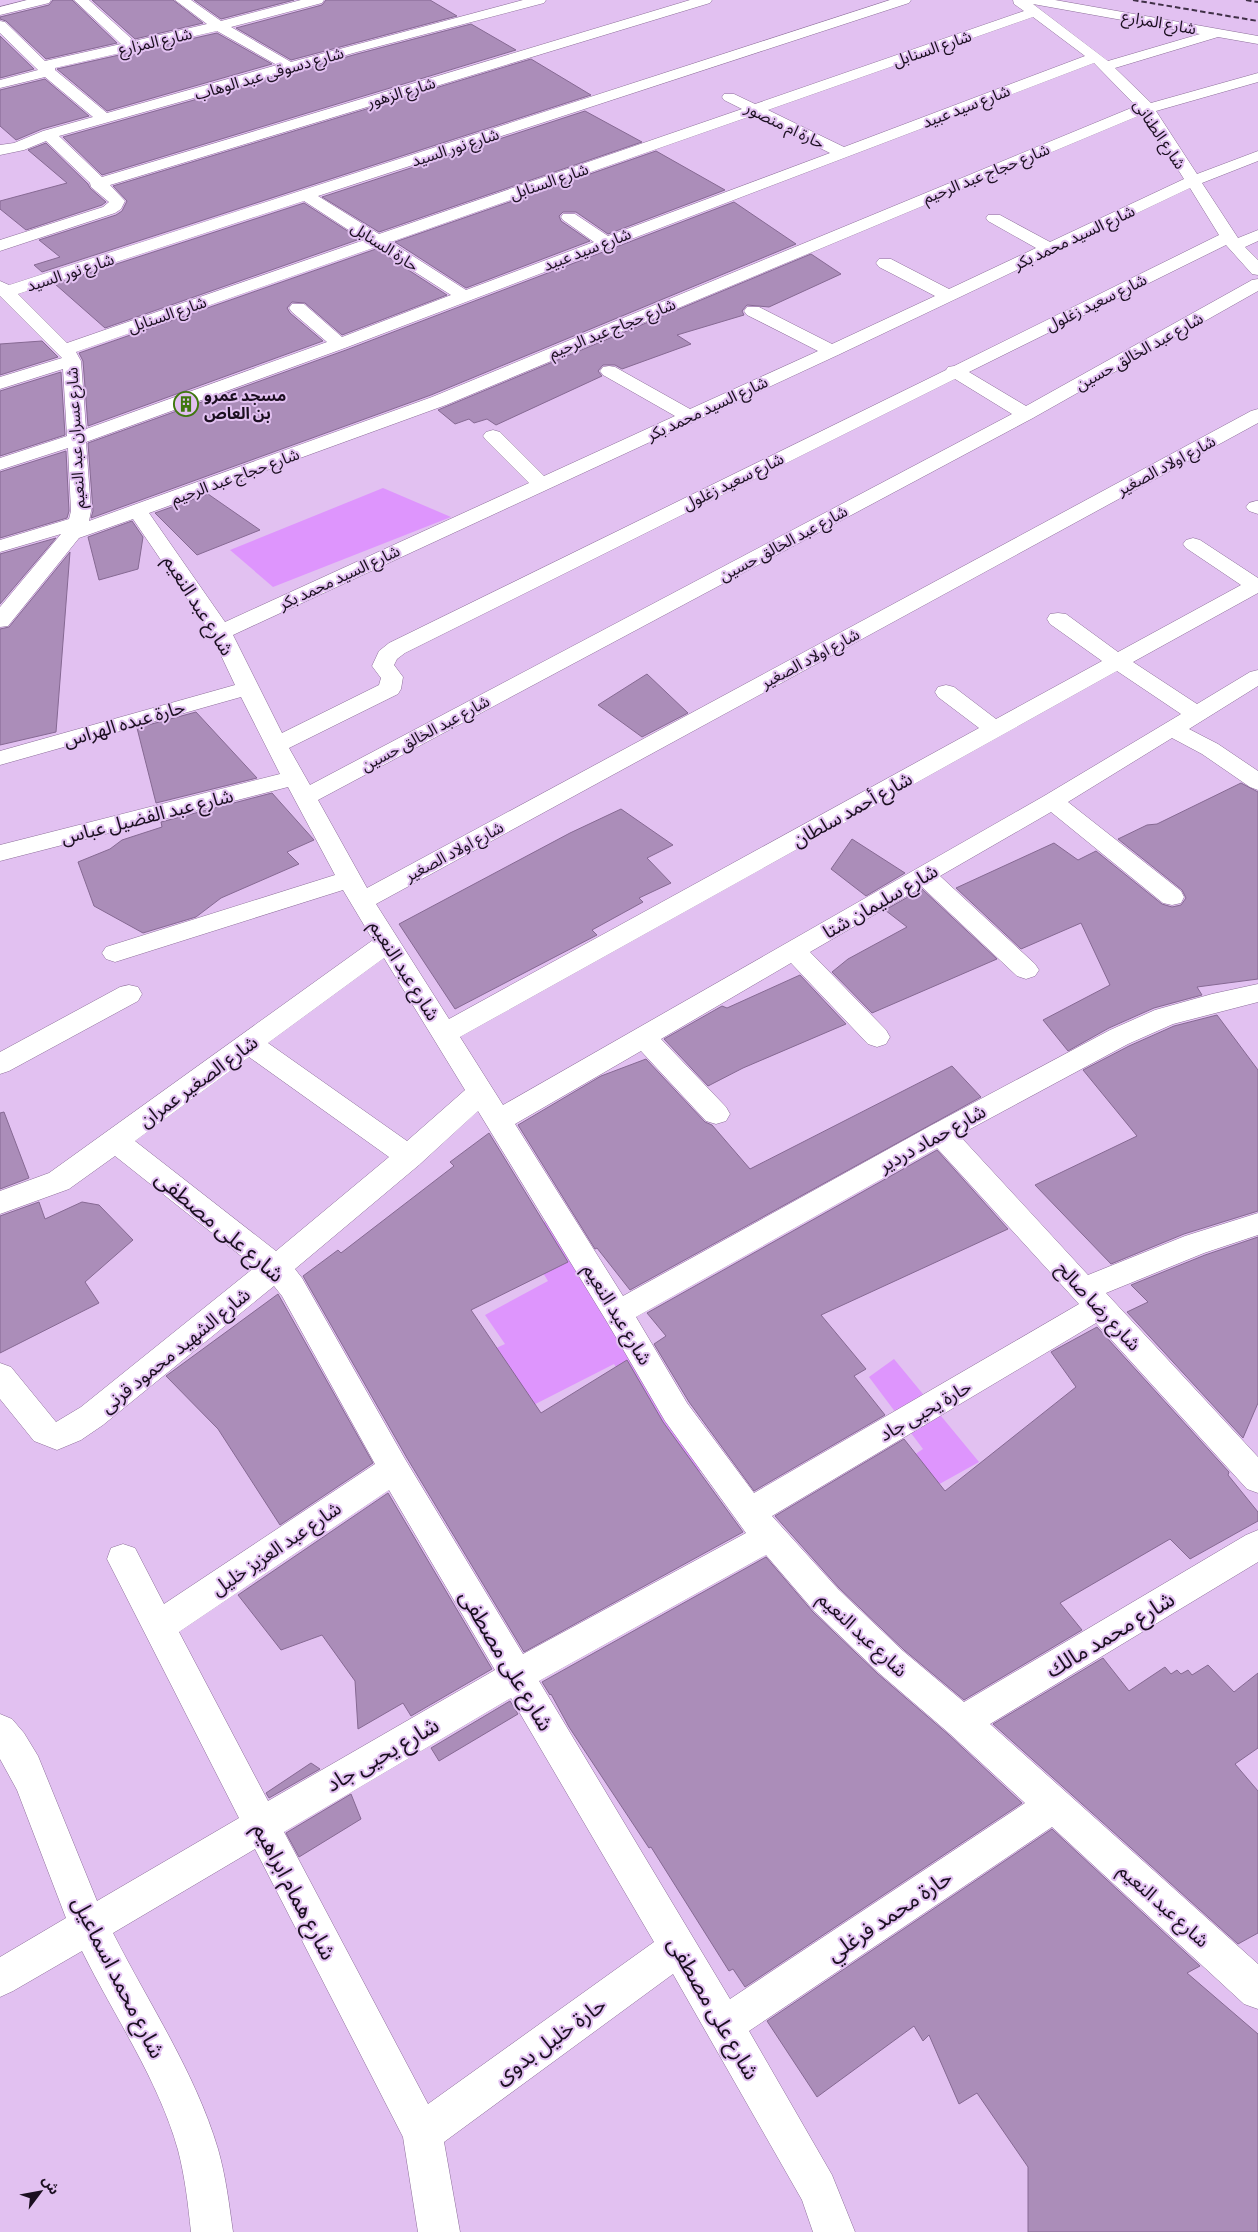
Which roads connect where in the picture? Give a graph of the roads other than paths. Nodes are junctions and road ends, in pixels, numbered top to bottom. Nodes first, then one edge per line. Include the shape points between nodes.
1 (44, 0) edge
2 (81, 0) edge
3 (182, 0) edge
4 (276, 0) edge
5 (317, 0) edge
6 (539, 0) edge
7 (705, 0) edge
8 (904, 0) edge
9 (1017, 0) edge
10 (1033, 6) edge
11 (290, 9) junction
12 (0, 11) edge
13 (302, 18) dead end
14 (0, 25) edge
15 (220, 26) junction
16 (1218, 33) junction
17 (1258, 40) edge
18 (131, 46) junction
19 (1101, 61) junction
20 (290, 67) junction
21 (48, 72) junction
22 (1258, 76) edge
23 (0, 84) edge
24 (729, 97) dead end
25 (1147, 108) junction
26 (755, 110) junction
27 (105, 119) junction
28 (48, 134) junction
29 (3, 143) edge
30 (841, 152) junction
31 (1258, 156) edge
32 (1192, 181) junction
33 (97, 184) junction
34 (306, 195) junction
35 (569, 217) dead end
36 (994, 218) dead end
37 (1258, 235) edge
38 (377, 240) junction
39 (1231, 241) junction
40 (605, 242) junction
41 (0, 246) edge
42 (1050, 249) junction
43 (885, 263) dead end
44 (1258, 270) edge
45 (1258, 284) edge
46 (4, 292) edge
47 (464, 296) junction
48 (948, 296) junction
49 (298, 308) dead end
50 (753, 311) dead end
51 (339, 344) junction
52 (832, 351) junction
53 (68, 355) junction
54 (609, 371) dead end
55 (954, 372) junction
56 (0, 383) edge
57 (1026, 414) junction
58 (1258, 415) edge
59 (688, 416) junction
60 (493, 436) dead end
61 (77, 439) junction
62 (0, 464) edge
63 (541, 484) junction
64 (138, 512) junction
65 (75, 528) junction
66 (1193, 544) dead end
67 (0, 546) edge
68 (1257, 585) edge
69 (1058, 619) dead end
70 (0, 621) edge
71 (221, 632) junction
72 (1118, 662) junction
73 (1258, 677) edge
74 (248, 688) junction
75 (946, 692) dead end
76 (1197, 714) junction
77 (996, 730) junction
78 (1172, 730) junction
79 (276, 745) junction
80 (0, 758) edge
81 (1258, 782) edge
82 (299, 788) junction
83 (1052, 802) junction
84 (0, 853) edge
85 (924, 876) junction
86 (356, 890) junction
87 (1172, 897) dead end
88 (388, 942) junction
89 (794, 950) junction
90 (115, 953) dead end
91 (1026, 970) dead end
92 (1258, 993) edge
93 (129, 994) dead end
94 (445, 1033) junction
95 (643, 1036) junction
96 (877, 1037) dead end
97 (249, 1043) junction
98 (0, 1064) edge
99 (482, 1092) junction
100 (716, 1114) dead end
101 (499, 1120) junction
102 (940, 1133) junction
103 (116, 1141) junction
104 (410, 1157) junction
105 (0, 1203) edge
106 (1258, 1224) edge
107 (277, 1268) junction
108 (1092, 1298) junction
109 (618, 1313) junction
110 (0, 1376) edge
111 (394, 1469) junction
112 (1258, 1479) edge
113 (758, 1525) junction
114 (1258, 1545) edge
115 (122, 1559) dead end
116 (158, 1627) junction
117 (516, 1676) junction
118 (962, 1722) junction
119 (0, 1732) edge
120 (1054, 1805) junction
121 (261, 1825) junction
122 (89, 1926) junction
123 (678, 1947) junction
124 (0, 1978) edge
125 (1258, 1990) edge
126 (724, 2025) junction
127 (422, 2133) junction
128 (212, 2232) edge
129 (439, 2232) edge
130 (834, 2232) edge

1 - 12 street
2 - 18 street
3 - 15 street
4 - 11 street
5 - 11 street, شارع المزارع
6 - 20 street, شارع دسوقى عبد الوهاب
7 - 33 street, شارع الزهور
8 - 34 street, شارع نور السيد
9 - 10 street, شارع الطنانى
10 - 16 street, شارع المزارع
10 - 19 street, شارع الطنانى
10 - 26 street, شارع السنابل
11 - 13 street
11 - 15 street, شارع المزارع
14 - 21 street
15 - 18 street, شارع المزارع
15 - 20 street
16 - 17 street, شارع المزارع
16 - 19 street, شارع سيد عبيد
18 - 21 street, شارع المزارع via 47,65
19 - 25 street, شارع الطنانى
19 - 30 street, شارع سيد عبيد
20 - 27 street, شارع دسوقى عبد الوهاب
21 - 23 street, شارع المزارع
21 - 27 street
22 - 25 street, شارع حجاج عبد الرحيم
24 - 26 street, حارة ام منصور
25 - 32 street, شارع الطنانى
25 - 64 street, شارع حجاج عبد الرحيم via 439,400
26 - 30 street, حارة ام منصور
26 - 38 street, شارع السنابل
27 - 28 street, شارع دسوقى عبد الوهاب
28 - 29 street, شارع دسوقى عبد الوهاب via 18,147
28 - 33 street
30 - 40 street, شارع سيد عبيد
31 - 32 street, شارع السيد محمد بكر
32 - 39 street, شارع الطنانى
32 - 42 street, شارع السيد محمد بكر
33 - 41 street via 117,201 115,206
34 - 38 street, حارة السنابل
34 - 46 street, شارع نور السيد
35 - 40 street
36 - 42 street
37 - 39 street, شارع سعيد زغلول
38 - 47 street, حارة السنابل
38 - 53 street, شارع السنابل
39 - 44 street, شارع الطنانى
39 - 55 street, شارع سعيد زغلول
40 - 47 street, شارع سيد عبيد
42 - 48 street, شارع السيد محمد بكر
43 - 48 street
45 - 57 street, شارع عبد الخالق حسين
46 - 53 street, شارع عسران عبد النعيم
47 - 51 street, شارع سيد عبيد
48 - 52 street, شارع السيد محمد بكر
49 - 51 street
50 - 52 street
51 - 61 street, شارع سيد عبيد
52 - 59 street, شارع السيد محمد بكر
53 - 56 street, شارع السنابل
53 - 61 street, شارع عسران عبد النعيم
54 - 59 street
55 - 57 street
55 - 79 street, شارع سعيد زغلول via 397,648 383,666 392,677 390,689
57 - 82 street, شارع عبد الخالق حسين
58 - 86 street, شارع اولاد الصغير
59 - 63 street, شارع السيد محمد بكر
60 - 63 street
61 - 62 street, شارع سيد عبيد
61 - 65 street, شارع عسران عبد النعيم via 81,511
63 - 71 street, شارع السيد محمد بكر
64 - 65 street, شارع حجاج عبد الرحيم
64 - 71 street, شارع عبد النعيم
65 - 67 street, شارع حجاج عبد الرحيم
65 - 70 street, شارع عسران عبد النعيم
66 - 68 street
68 - 72 street, شارع أحمد سلطان
69 - 72 street
71 - 74 street, شارع عبد النعيم
72 - 76 street
72 - 77 street, شارع أحمد سلطان
73 - 76 street, شارع سليمان شتا
74 - 79 street, شارع عبد النعيم
74 - 80 street, حارة عبده الهراس
75 - 77 street
76 - 78 street, شارع سليمان شتا
77 - 94 street, شارع أحمد سلطان
78 - 81 street via 1210,749
78 - 83 street, شارع سليمان شتا
79 - 82 street, شارع عبد النعيم
82 - 84 street, شارع عبد الفضيل عباس
82 - 86 street, شارع عبد النعيم
83 - 85 street, شارع سليمان شتا
83 - 87 street
85 - 89 street, شارع سليمان شتا
85 - 91 street
86 - 88 street, شارع عبد النعيم
86 - 90 street, شارع اولاد الصغير
88 - 94 street, شارع عبد النعيم
88 - 97 street, شارع الصغير عمران
89 - 95 street, شارع سليمان شتا
89 - 96 street
92 - 102 street, شارع حماد دردير via 1212,1002 1164,1018 1119,1038
93 - 98 street
94 - 99 street, شارع عبد النعيم
95 - 100 street
95 - 101 street, شارع سليمان شتا
97 - 103 street, شارع الصغير عمران
97 - 104 street
99 - 101 street, شارع عبد النعيم
99 - 104 street, شارع الشهيد محمود قرنى
101 - 109 street, شارع عبد النعيم
102 - 108 street, شارع رضا صالح
102 - 109 street, شارع حماد دردير
103 - 105 street, شارع الصغير عمران via 58,1181
103 - 107 street, شارع على مصطفى
104 - 107 street, شارع الشهيد محمود قرنى
106 - 108 street, حارة يحيى جاد via 1195,1244
107 - 110 street, شارع الشهيد محمود قرنى via 92,1416 57,1436 45,1431
107 - 111 street, شارع على مصطفى via 292,1287
108 - 112 street, شارع رضا صالح
108 - 113 street, حارة يحيى جاد
109 - 113 street, شارع عبد النعيم via 676,1412
111 - 116 street, شارع عبد العزيز خليل
111 - 117 street, شارع على مصطفى
113 - 117 street, شارع يحيى جاد
113 - 118 street, شارع عبد النعيم via 826,1600 891,1662
114 - 118 street, شارع محمد مالك
115 - 116 street, شارع همام ابراهيم
116 - 121 street, شارع همام ابراهيم
117 - 121 street, شارع يحيى جاد
117 - 123 street, شارع على مصطفى
118 - 120 street, شارع عبد النعيم
119 - 122 street, شارع محمد اسماعيل via 12,1743 28,1773
120 - 125 street, شارع عبد النعيم
120 - 126 street, حارة محمد فرغلي
121 - 122 street, شارع يحيى جاد
121 - 127 street, شارع همام ابراهيم
122 - 124 street, شارع يحيى جاد
122 - 128 street, شارع محمد اسماعيل via 171,2078 192,2130 211,2209
123 - 126 street, شارع على مصطفى
123 - 127 street, حارة خليل بدوى
126 - 130 street, شارع على مصطفى via 818,2189
127 - 129 street, شارع همام ابراهيم

